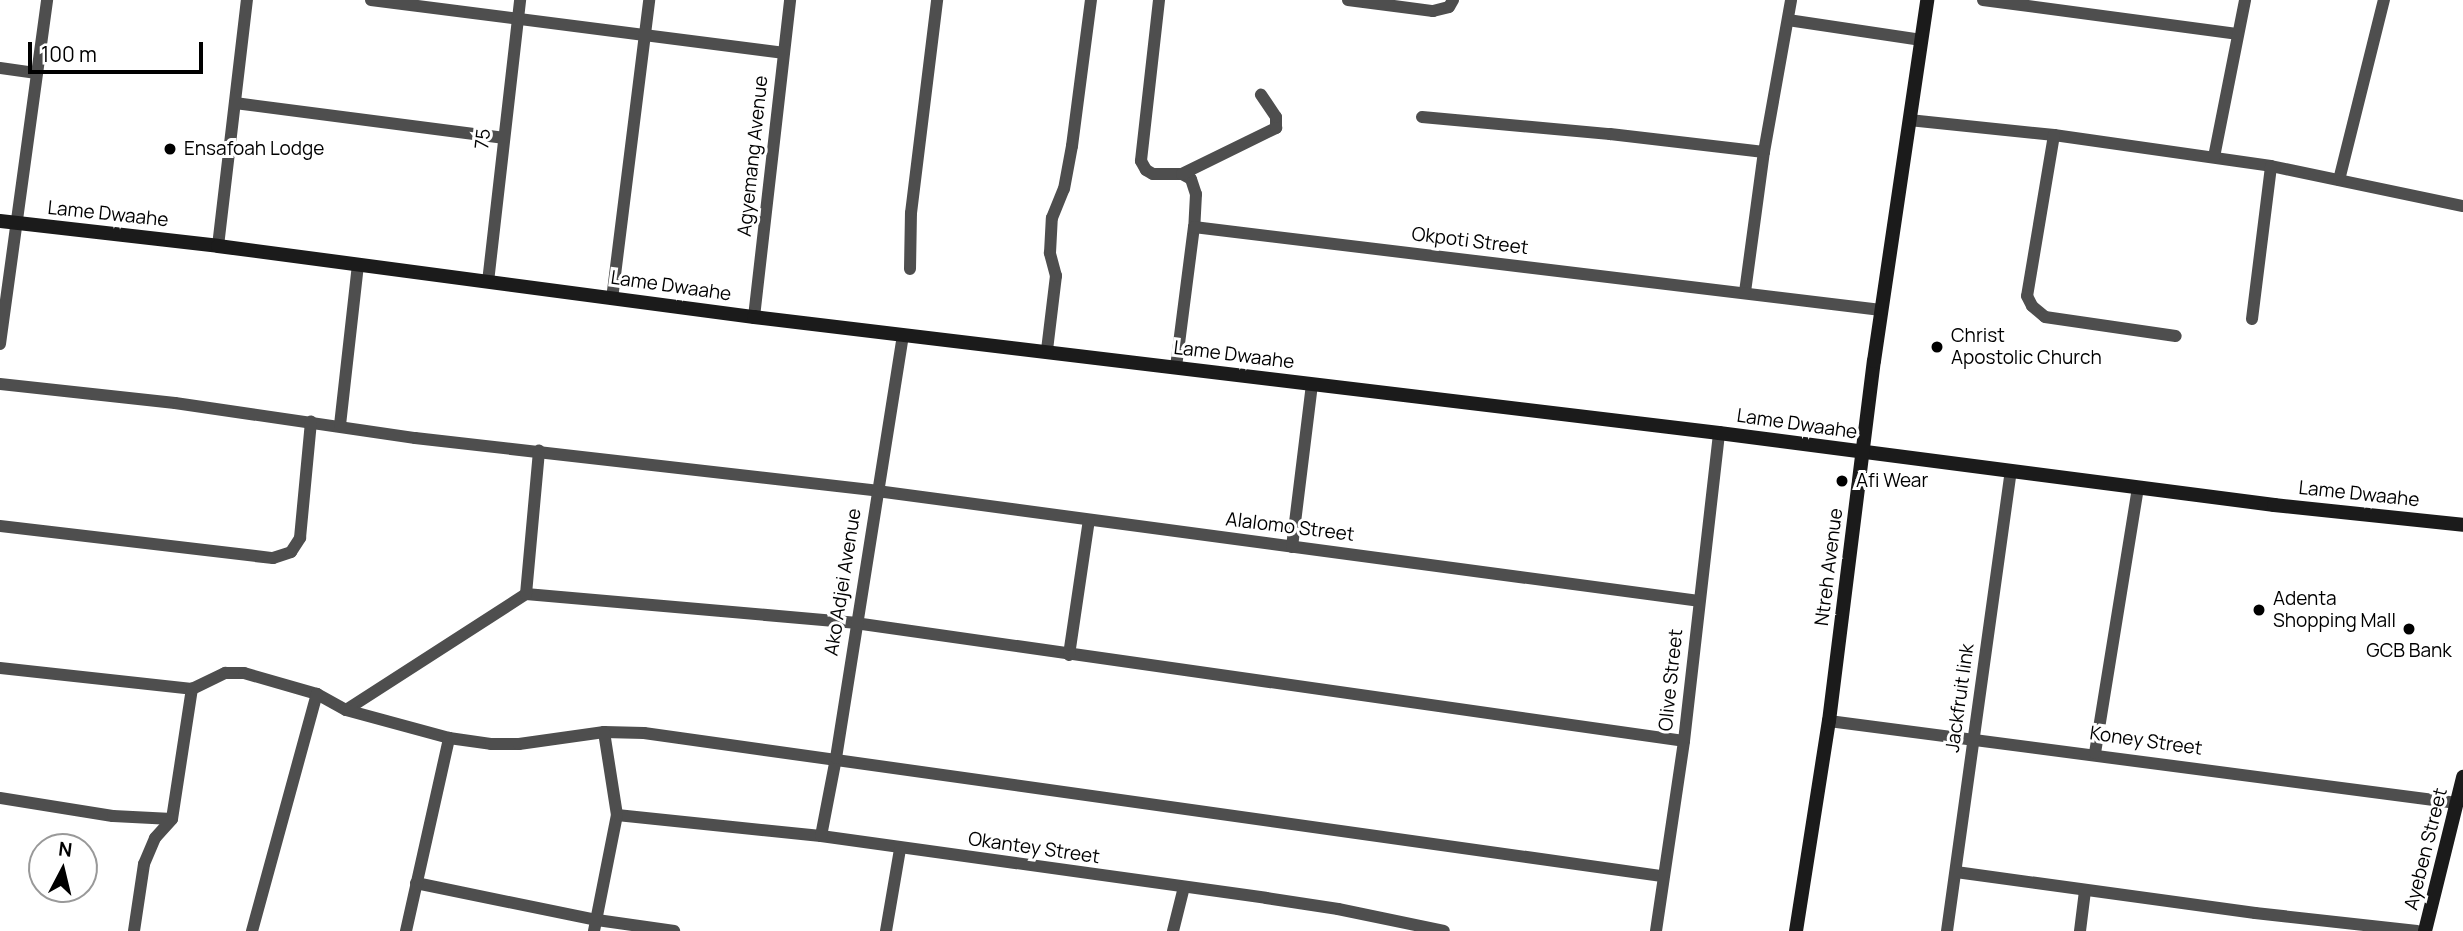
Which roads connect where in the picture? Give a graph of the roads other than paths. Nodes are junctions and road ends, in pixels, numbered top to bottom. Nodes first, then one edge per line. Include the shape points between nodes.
1 (47, 0) edge
2 (247, 0) edge
3 (371, 0) edge
4 (377, 0) edge
5 (520, 0) edge
6 (649, 0) edge
7 (790, 0) edge
8 (937, 0) edge
9 (1091, 0) edge
10 (1158, 0) edge
11 (1348, 0) edge
12 (1453, 0) edge
13 (1791, 0) edge
14 (1927, 0) edge
15 (1983, 0) edge
16 (2245, 0) edge
17 (2384, 0) edge
18 (517, 19) junction
19 (1788, 20) junction
20 (2237, 34) junction
21 (645, 35) junction
22 (1922, 40) junction
23 (783, 52) junction
24 (0, 68) edge
25 (37, 73) junction
26 (1261, 95) dead end
27 (235, 103) junction
28 (1422, 117) dead end
29 (1909, 120) junction
30 (2054, 135) junction
31 (503, 138) junction
32 (1764, 152) junction
33 (2214, 157) junction
34 (2270, 166) junction
35 (1182, 174) junction
36 (2339, 180) junction
37 (2463, 206) edge
38 (0, 221) edge
39 (18, 223) junction
40 (1195, 227) junction
41 (218, 246) junction
42 (358, 264) junction
43 (910, 269) dead end
44 (488, 282) junction
45 (1745, 292) junction
46 (612, 299) junction
47 (1881, 310) junction
48 (754, 317) junction
49 (2252, 319) dead end
50 (903, 335) junction
51 (2176, 336) dead end
52 (0, 344) edge
53 (1047, 350) junction
54 (1176, 367) junction
55 (0, 384) edge
56 (1312, 384) junction
57 (311, 422) junction
58 (340, 425) junction
59 (1719, 433) junction
60 (539, 451) junction
61 (1864, 452) junction
62 (2011, 470) junction
63 (2138, 488) junction
64 (877, 491) junction
65 (1089, 520) junction
66 (2463, 525) edge
67 (0, 526) edge
68 (1292, 547) junction
69 (526, 594) junction
70 (1699, 601) junction
71 (855, 623) junction
72 (1069, 655) junction
73 (0, 668) edge
74 (192, 689) junction
75 (317, 694) junction
76 (346, 710) junction
77 (1829, 721) junction
78 (604, 732) junction
79 (449, 738) junction
80 (1975, 739) junction
81 (1684, 741) junction
82 (2095, 753) junction
83 (836, 758) junction
84 (2463, 777) edge
85 (0, 798) edge
86 (2457, 803) junction
87 (617, 815) junction
88 (172, 818) junction
89 (821, 836) junction
90 (900, 849) junction
91 (1956, 872) junction
92 (1662, 876) junction
93 (416, 883) junction
94 (1184, 887) junction
95 (2085, 891) junction
96 (595, 926) edge
97 (134, 931) edge
98 (252, 931) edge
99 (406, 931) edge
100 (674, 931) edge
101 (886, 931) edge
102 (1173, 931) edge
103 (1444, 931) edge
104 (1656, 931) edge
105 (1796, 931) edge
106 (1947, 931) edge
107 (2080, 931) edge
108 (2417, 931) edge
109 (2425, 931) edge

1 - 25 street
2 - 27 street
3 - 4 street
4 - 18 street
5 - 18 street, 75
6 - 21 street
7 - 23 street, Agyemang Avenue
8 - 43 street via 911,213
9 - 53 street via 1072,146 1064,189 1052,218 1050,253 1056,276
10 - 35 street via 1141,161 1153,174
11 - 12 street via 1433,11 1449,8
13 - 19 street
14 - 22 street, Ntreh Avenue
15 - 20 street
16 - 20 street
17 - 36 street
18 - 21 street
18 - 31 street, 75
19 - 22 street
19 - 32 street
20 - 33 street
21 - 23 street
21 - 46 street
22 - 29 street, Ntreh Avenue
23 - 48 street, Agyemang Avenue
24 - 25 street
25 - 39 street
26 - 35 street via 1276,117 1276,128
27 - 31 street
27 - 41 street
28 - 32 street
29 - 30 street
29 - 47 street, Ntreh Avenue
30 - 33 street
30 - 51 street via 2028,296 2032,306 2045,317
31 - 44 street, 75
32 - 45 street
33 - 34 street
34 - 36 street
34 - 49 street
35 - 40 street via 1191,179 1196,194
36 - 37 street
38 - 39 street, Lame Dwaahe
39 - 41 street, Lame Dwaahe
39 - 52 street
40 - 45 street, Okpoti Street
40 - 54 street
41 - 42 street, Lame Dwaahe
42 - 44 street, Lame Dwaahe
42 - 58 street
44 - 46 street, Lame Dwaahe
45 - 47 street, Okpoti Street
46 - 48 street, Lame Dwaahe
47 - 61 street, Ntreh Avenue
48 - 50 street, Lame Dwaahe
50 - 53 street, Lame Dwaahe
50 - 64 street, Ako Adjei Avenue
53 - 54 street, Lame Dwaahe
54 - 56 street, Lame Dwaahe
55 - 57 street, Alalomo Street
56 - 59 street, Lame Dwaahe
56 - 68 street
57 - 58 street, Alalomo Street
57 - 67 street via 300,538 291,552 273,558
58 - 60 street, Alalomo Street
59 - 61 street, Lame Dwaahe
59 - 70 street, Olive Street
60 - 64 street, Alalomo Street
60 - 69 street
61 - 62 street, Lame Dwaahe
61 - 77 street, Ntreh Avenue
62 - 63 street, Lame Dwaahe
62 - 80 street, Jackfruit link
63 - 66 street, Lame Dwaahe
63 - 82 street
64 - 65 street, Alalomo Street
64 - 71 street, Ako Adjei Avenue
65 - 68 street, Alalomo Street
65 - 72 street
68 - 70 street, Alalomo Street
69 - 71 street
69 - 76 street
70 - 81 street, Olive Street
71 - 72 street
71 - 83 street, Ako Adjei Avenue
72 - 81 street
73 - 74 street
74 - 75 street via 225,673 244,673
74 - 88 street
75 - 76 street
75 - 98 street
76 - 79 street
77 - 80 street, Koney Street
77 - 105 street, Ntreh Avenue
78 - 79 street via 519,744
78 - 83 street
78 - 87 street
79 - 93 street
80 - 82 street, Koney Street
80 - 91 street, Jackfruit link
81 - 92 street, Olive Street
82 - 86 street, Koney Street
83 - 89 street, Ako Adjei Avenue
83 - 92 street
84 - 86 street, Ayeben Street
85 - 88 street via 113,816
86 - 109 street, Ayeben Street
87 - 89 street, Okantey Street
87 - 96 street
88 - 97 street via 155,838 144,864
89 - 90 street, Okantey Street
90 - 94 street, Okantey Street
90 - 101 street
91 - 95 street
91 - 106 street, Jackfruit link
92 - 104 street, Olive Street
93 - 96 street
93 - 99 street
94 - 102 street
94 - 103 street, Okantey Street via 1338,909
95 - 107 street
95 - 108 street
96 - 100 street

